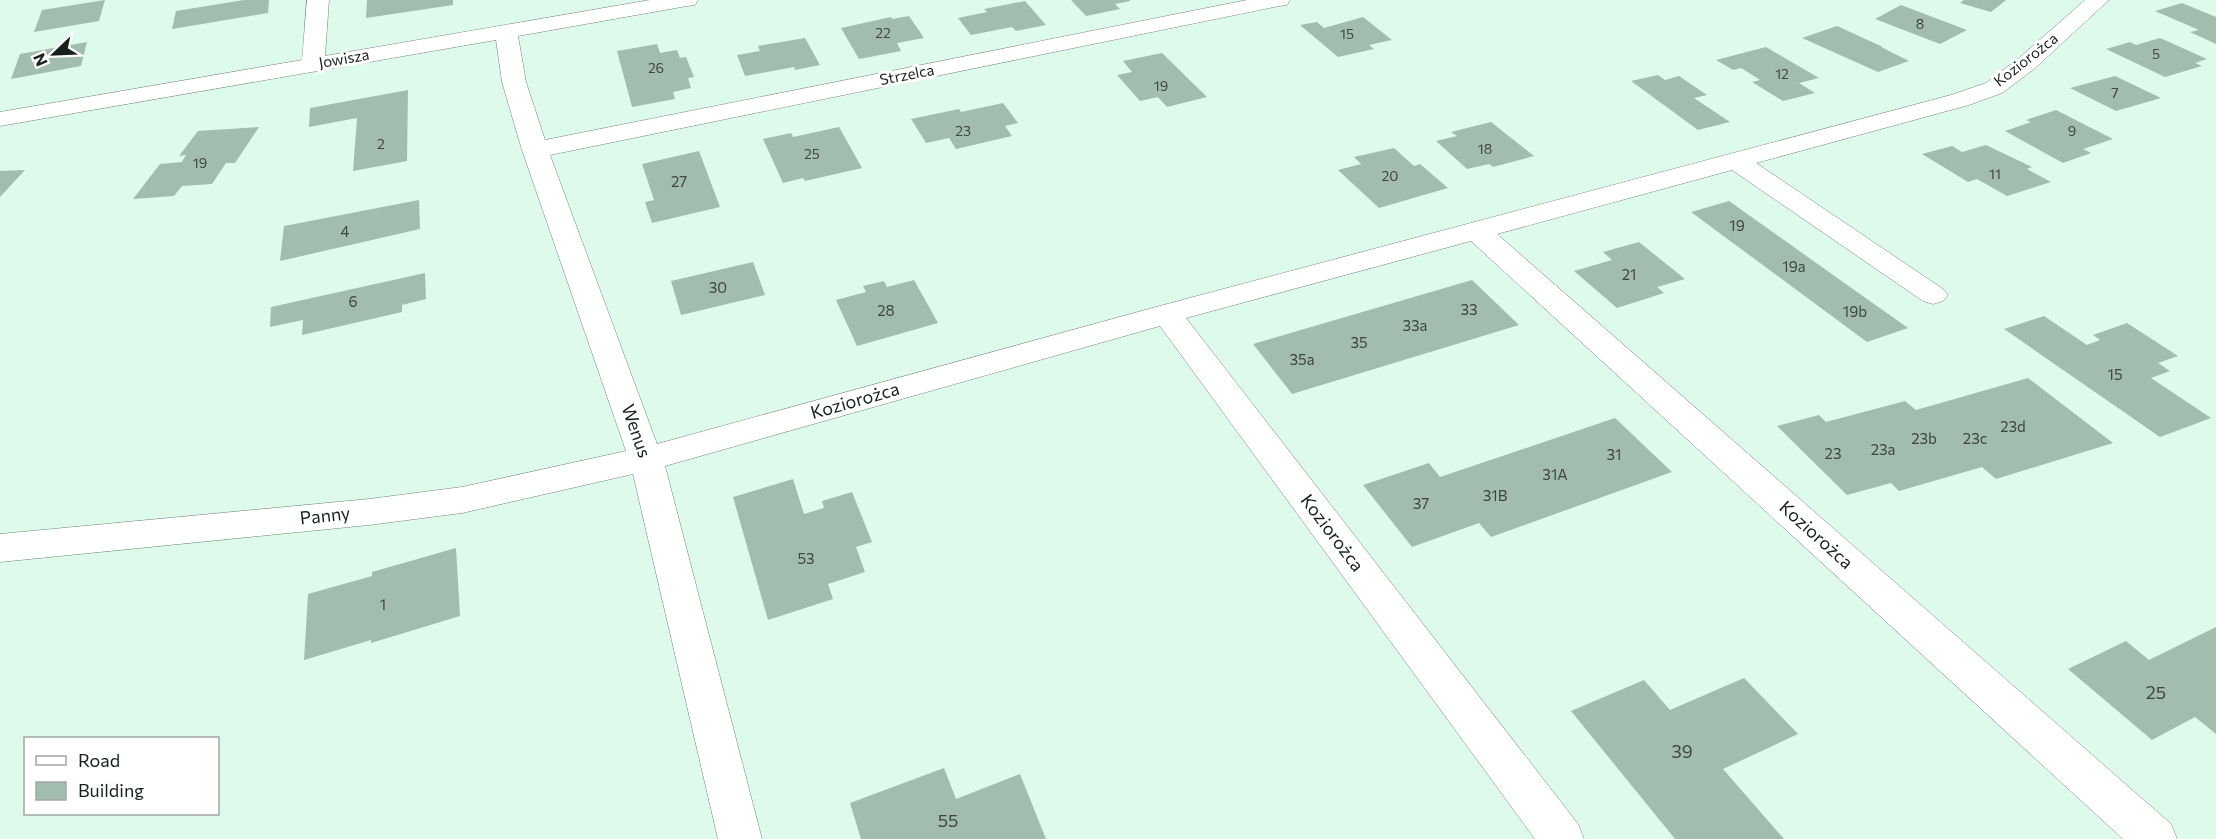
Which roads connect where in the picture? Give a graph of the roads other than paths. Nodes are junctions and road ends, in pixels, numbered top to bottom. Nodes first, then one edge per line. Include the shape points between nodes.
1 (318, 0) edge
2 (687, 0) edge
3 (1279, 0) edge
4 (2098, 0) edge
5 (506, 31) junction
6 (313, 65) junction
7 (0, 119) edge
8 (535, 150) junction
9 (1736, 160) junction
10 (1477, 231) junction
11 (1933, 295) dead end
12 (1167, 314) junction
13 (646, 459) junction
14 (0, 548) edge
15 (740, 839) edge
16 (1562, 839) edge
17 (2155, 839) edge

1 - 6 street
2 - 5 street, Jowisza
3 - 8 street, Strzelca
4 - 9 street, Koziorożca via 1994,88
5 - 6 street, Jowisza
5 - 8 street, Wenus via 514,82
6 - 7 street, Jowisza
8 - 13 street, Wenus
9 - 10 street, Koziorożca
9 - 11 street
10 - 12 street, Koziorożca
10 - 17 street, Koziorożca
12 - 13 street, Koziorożca
12 - 16 street, Koziorożca
13 - 14 street, Panny via 462,500
13 - 15 street, Wenus

